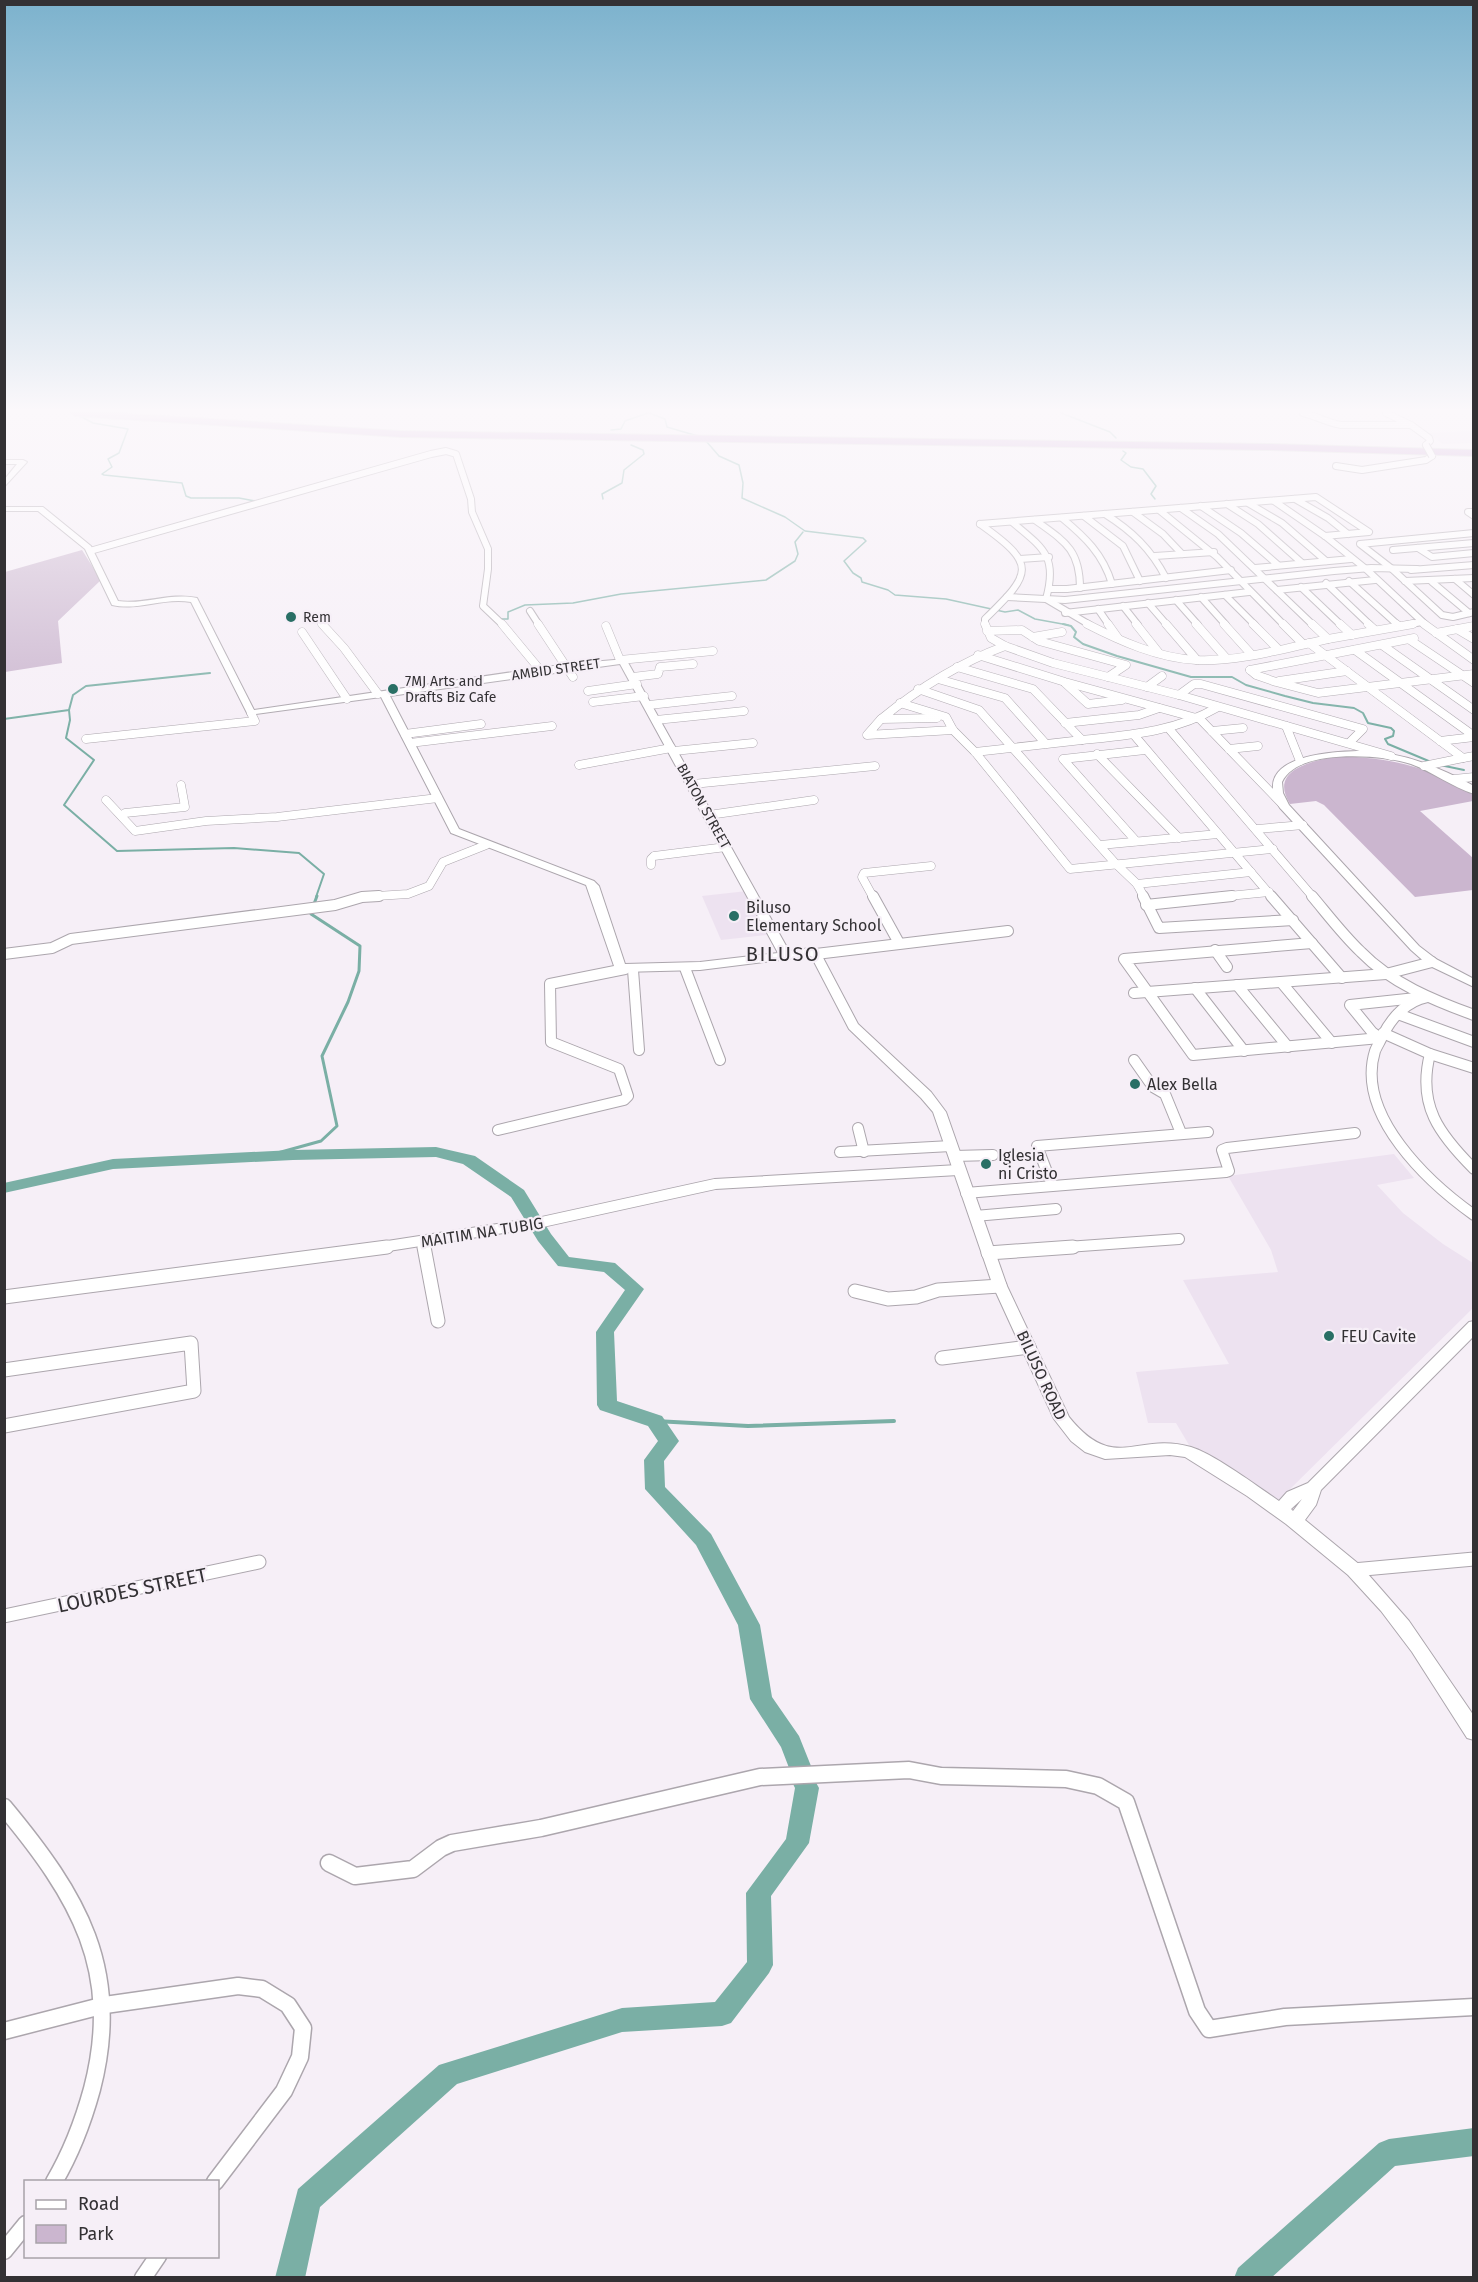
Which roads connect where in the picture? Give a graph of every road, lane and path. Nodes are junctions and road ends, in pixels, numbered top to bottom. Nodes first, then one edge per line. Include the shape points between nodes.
1 (53, 519) edge
2 (200, 519) edge
3 (474, 519) edge
4 (1042, 519) edge
5 (1064, 519) edge
6 (1089, 519) edge
7 (1114, 519) edge
8 (1143, 519) edge
9 (1171, 519) edge
10 (1197, 519) edge
11 (1221, 519) edge
12 (1251, 519) edge
13 (1276, 519) edge
14 (1300, 519) edge
15 (1330, 519) edge
16 (1351, 519) edge
17 (1035, 520) junction
18 (1012, 522) junction
19 (1473, 533) edge
20 (1348, 534) junction
21 (1325, 536) junction
22 (1383, 541) junction
23 (1473, 543) edge
24 (1418, 548) junction
25 (90, 550) junction
26 (1393, 550) junction
27 (1214, 552) junction
28 (1473, 553) edge
29 (1182, 554) junction
30 (1155, 556) junction
31 (1401, 556) dead end
32 (1049, 557) junction
33 (1020, 558) junction
34 (1351, 559) junction
35 (1326, 561) junction
36 (1302, 562) junction
37 (1409, 563) dead end
38 (1278, 565) junction
39 (1473, 565) edge
40 (1255, 568) junction
41 (1366, 569) junction
42 (1391, 569) junction
43 (1417, 569) junction
44 (1231, 570) junction
45 (1166, 578) junction
46 (1473, 578) edge
47 (1266, 579) junction
48 (1455, 579) junction
49 (1375, 580) junction
50 (1140, 581) junction
51 (1240, 581) junction
52 (1349, 581) junction
53 (1405, 581) junction
54 (1432, 582) junction
55 (1326, 583) junction
56 (1112, 584) junction
57 (1301, 587) junction
58 (1080, 588) junction
59 (1049, 589) junction
60 (1277, 590) junction
61 (1249, 592) junction
62 (1473, 594) edge
63 (1225, 595) junction
64 (1007, 597) junction
65 (1201, 597) junction
66 (1046, 599) junction
67 (1176, 600) junction
68 (1148, 603) junction
69 (1123, 606) junction
70 (1098, 609) junction
71 (530, 611) dead end
72 (1471, 612) edge
73 (1065, 613) junction
74 (321, 622) dead end
75 (1422, 622) junction
76 (606, 626) dead end
77 (1399, 626) junction
78 (1473, 626) edge
79 (1457, 629) junction
80 (1376, 630) junction
81 (987, 631) junction
82 (302, 632) dead end
83 (1062, 632) dead end
84 (1436, 633) junction
85 (1352, 635) junction
86 (1032, 637) junction
87 (1119, 639) junction
88 (1328, 639) junction
89 (1473, 639) edge
90 (1306, 643) junction
91 (1382, 645) junction
92 (1005, 646) junction
93 (1278, 649) junction
94 (1355, 650) junction
95 (712, 651) dead end
96 (1159, 653) junction
97 (1251, 654) junction
98 (978, 656) junction
99 (1327, 656) junction
100 (1226, 658) junction
101 (620, 660) junction
102 (1197, 660) junction
103 (1473, 660) edge
104 (693, 664) dead end
105 (567, 667) junction
106 (957, 667) junction
107 (541, 671) junction
108 (1347, 671) junction
109 (1473, 674) edge
110 (1462, 675) junction
111 (1162, 676) dead end
112 (573, 677) dead end
113 (1108, 677) junction
114 (938, 679) junction
115 (1430, 679) junction
116 (635, 680) junction
117 (1065, 682) junction
118 (1276, 682) junction
119 (1400, 682) junction
120 (1473, 683) edge
121 (1147, 687) junction
122 (1368, 687) junction
123 (918, 689) junction
124 (588, 691) dead end
125 (382, 694) junction
126 (1179, 695) junction
127 (732, 696) dead end
128 (346, 699) junction
129 (1125, 699) junction
130 (646, 700) junction
131 (593, 702) dead end
132 (900, 703) junction
133 (1218, 707) junction
134 (1159, 708) junction
135 (1473, 710) edge
136 (744, 711) dead end
137 (251, 713) junction
138 (946, 717) junction
139 (881, 719) junction
140 (1200, 719) junction
141 (656, 720) junction
142 (1065, 723) junction
143 (481, 724) dead end
144 (552, 726) dead end
145 (1286, 726) junction
146 (1243, 728) dead end
147 (953, 730) junction
148 (1170, 730) junction
149 (1212, 730) junction
150 (1134, 735) junction
151 (1473, 736) edge
152 (86, 739) dead end
153 (407, 739) junction
154 (1082, 740) junction
155 (1440, 741) junction
156 (753, 743) dead end
157 (1349, 743) junction
158 (1046, 744) junction
159 (1258, 746) dead end
160 (1012, 747) junction
161 (1229, 749) junction
162 (673, 750) junction
163 (1145, 750) junction
164 (975, 752) junction
165 (1097, 754) junction
166 (1391, 756) junction
167 (1473, 756) edge
168 (1463, 758) junction
169 (1300, 761) junction
170 (579, 765) dead end
171 (1428, 765) junction
172 (875, 766) dead end
173 (1473, 777) edge
174 (1454, 779) junction
175 (693, 784) junction
176 (181, 785) dead end
177 (1473, 790) edge
178 (438, 798) junction
179 (106, 800) dead end
180 (814, 800) dead end
181 (1284, 806) junction
182 (175, 808) junction
183 (125, 813) dead end
184 (709, 815) junction
185 (180, 825) junction
186 (1302, 825) junction
187 (1257, 829) junction
188 (1218, 834) junction
189 (1179, 838) junction
190 (1136, 842) junction
191 (486, 844) junction
192 (1100, 845) junction
193 (726, 847) junction
194 (1273, 849) junction
195 (1236, 853) junction
196 (1114, 863) junction
197 (651, 864) dead end
198 (931, 866) dead end
199 (1251, 872) junction
200 (1137, 884) junction
201 (1269, 892) junction
202 (1146, 905) junction
203 (1293, 920) junction
204 (1008, 931) dead end
205 (899, 943) junction
206 (1312, 943) junction
207 (1215, 950) junction
208 (4, 954) edge
209 (816, 954) junction
210 (785, 955) junction
211 (1432, 962) junction
212 (1227, 967) dead end
213 (685, 968) junction
214 (629, 970) junction
215 (1386, 974) junction
216 (1342, 978) junction
217 (1281, 982) junction
218 (1473, 984) edge
219 (1237, 985) junction
220 (1195, 988) junction
221 (1146, 992) junction
222 (1134, 993) dead end
223 (1422, 998) junction
224 (1398, 1014) junction
225 (1473, 1015) edge
226 (1381, 1036) junction
227 (1332, 1042) junction
228 (1473, 1042) edge
229 (1288, 1047) junction
230 (639, 1050) dead end
231 (1244, 1051) junction
232 (1430, 1054) junction
233 (720, 1060) dead end
234 (1134, 1060) dead end
235 (1473, 1068) edge
236 (858, 1128) dead end
237 (498, 1130) dead end
238 (1208, 1132) dead end
239 (1355, 1133) dead end
240 (1181, 1134) junction
241 (840, 1152) dead end
242 (864, 1152) junction
243 (993, 1155) dead end
244 (954, 1157) junction
245 (1473, 1169) edge
246 (1052, 1185) junction
247 (966, 1193) junction
248 (1056, 1209) dead end
249 (1473, 1215) edge
250 (975, 1216) junction
251 (1179, 1239) dead end
252 (423, 1242) junction
253 (988, 1253) junction
254 (1000, 1286) junction
255 (855, 1292) dead end
256 (4, 1297) edge
257 (438, 1321) dead end
258 (1473, 1326) edge
259 (1029, 1347) junction
260 (942, 1358) dead end
261 (4, 1370) edge
262 (4, 1426) edge
263 (1314, 1487) junction
264 (1279, 1511) junction
265 (1294, 1522) junction
266 (1473, 1558) edge
267 (259, 1562) dead end
268 (1353, 1570) junction
269 (4, 1616) edge
270 (1473, 1732) edge
271 (4, 1807) edge
272 (329, 1863) dead end
273 (105, 2005) junction
274 (1473, 2007) edge
275 (4, 2031) edge
276 (54, 2180) edge
277 (216, 2180) edge
278 (24, 2226) edge
279 (4, 2251) edge
280 (157, 2258) edge
281 (142, 2277) edge

1 - 25 street
2 - 25 street
3 - 107 street via 489,550 483,606
4 - 17 street
5 - 56 street via 1097,547
6 - 50 street via 1123,546
7 - 30 street via 1132,531
8 - 29 street
9 - 27 street
10 - 40 street
11 - 38 street
12 - 36 street
13 - 35 street
14 - 21 street
15 - 20 street
16 - 20 street via 1370,532
17 - 18 street
17 - 58 street via 1074,550 1082,569
18 - 32 street
18 - 33 street via 981,524
19 - 22 street
20 - 21 street
21 - 34 street
22 - 26 street
22 - 42 street via 1360,544
23 - 24 street
24 - 26 street
24 - 28 street via 1432,557
25 - 137 street via 116,603 194,600
26 - 31 street
27 - 29 street
27 - 44 street
29 - 30 street
30 - 45 street
32 - 33 street
32 - 59 street via 1053,571
33 - 64 street via 1022,578
34 - 35 street
34 - 41 street
35 - 36 street
36 - 38 street
37 - 43 street
38 - 40 street
39 - 43 street
40 - 47 street
41 - 42 street
41 - 47 street
41 - 49 street
42 - 43 street
42 - 53 street
44 - 45 street
44 - 51 street
45 - 50 street
46 - 48 street
47 - 51 street
47 - 60 street
48 - 54 street
48 - 62 street
49 - 52 street
49 - 75 street
50 - 56 street
51 - 61 street
51 - 66 street
52 - 55 street
52 - 77 street
53 - 54 street
53 - 72 street via 1442,615
54 - 72 street
55 - 57 street
55 - 80 street
56 - 58 street
57 - 60 street
57 - 85 street
58 - 59 street
59 - 66 street
60 - 88 street
61 - 63 street
61 - 90 street
63 - 65 street
63 - 93 street
64 - 66 street
64 - 81 street via 986,619
65 - 67 street
65 - 97 street
66 - 73 street
67 - 68 street
67 - 100 street
68 - 69 street
68 - 102 street
69 - 70 street
69 - 96 street
70 - 73 street
70 - 87 street
71 - 105 street
73 - 87 street
74 - 125 street
75 - 77 street
75 - 84 street
76 - 101 street
77 - 80 street
78 - 79 street
79 - 84 street
79 - 89 street
80 - 85 street
81 - 86 street via 1022,630
81 - 92 street
82 - 128 street
83 - 86 street
84 - 103 street
85 - 88 street
86 - 113 street via 1126,665
87 - 96 street
88 - 90 street
90 - 93 street
90 - 99 street
91 - 94 street
91 - 110 street via 1412,639
91 - 115 street
92 - 98 street
92 - 113 street
93 - 97 street
94 - 99 street
94 - 119 street
95 - 101 street
96 - 102 street
97 - 100 street
98 - 106 street
98 - 117 street
99 - 108 street
99 - 118 street via 1250,670
100 - 102 street
101 - 105 street, AMBID STREET
101 - 116 street, BIATON STREET
104 - 116 street via 660,667 658,674
105 - 107 street, AMBID STREET
105 - 112 street
106 - 114 street
106 - 142 street via 1033,689
107 - 125 street, AMBID STREET
108 - 118 street
108 - 122 street
109 - 110 street
110 - 115 street
110 - 120 street
111 - 121 street
113 - 121 street
114 - 123 street
114 - 158 street via 1005,698
115 - 119 street
115 - 135 street
116 - 124 street
116 - 130 street, BIATON STREET
117 - 129 street
117 - 129 street via 1088,704
118 - 122 street via 1318,693
119 - 122 street
119 - 151 street
121 - 126 street
122 - 155 street
123 - 132 street
123 - 160 street via 980,710
125 - 128 street, AMBID STREET
125 - 153 street
126 - 133 street
126 - 157 street via 1194,684 1201,684 1363,729
127 - 130 street
128 - 137 street, AMBID STREET
129 - 134 street
130 - 131 street
130 - 141 street, BIATON STREET
132 - 138 street
132 - 139 street
133 - 140 street
133 - 145 street
134 - 140 street
134 - 142 street via 1139,715
136 - 141 street
137 - 152 street via 255,721
138 - 139 street
138 - 147 street
139 - 147 street via 867,735
140 - 148 street
140 - 149 street
141 - 162 street, BIATON STREET
142 - 154 street
143 - 153 street
144 - 153 street
145 - 157 street
145 - 169 street
146 - 149 street
147 - 164 street
148 - 150 street
148 - 187 street
149 - 161 street
150 - 154 street
150 - 163 street
151 - 155 street
153 - 178 street
154 - 158 street
155 - 168 street
156 - 162 street
157 - 166 street
158 - 160 street
159 - 161 street
160 - 164 street
160 - 192 street
161 - 181 street
162 - 170 street
162 - 175 street, BIATON STREET
163 - 165 street
163 - 188 street
164 - 196 street via 1068,867
165 - 189 street
165 - 190 street via 1063,759
166 - 169 street via 1338,755
166 - 171 street
167 - 168 street
168 - 171 street
169 - 181 street via 1278,779 1277,790
171 - 174 street
172 - 175 street
173 - 174 street
174 - 177 street
175 - 184 street, BIATON STREET
176 - 182 street via 185,807
178 - 185 street
178 - 191 street via 455,831
179 - 185 street via 131,830
180 - 184 street
181 - 186 street
182 - 183 street
182 - 185 street
184 - 193 street, BIATON STREET
186 - 187 street
186 - 211 street
187 - 194 street
188 - 189 street
188 - 195 street
189 - 190 street
190 - 192 street
191 - 208 street via 443,861 429,886 408,894 362,897 335,904 70,939 52,948
191 - 214 street via 593,886 620,966
192 - 196 street
193 - 197 street via 654,856
193 - 210 street, BIATON STREET
194 - 195 street
194 - 215 street via 1361,953
195 - 196 street
195 - 199 street
196 - 200 street
198 - 205 street via 864,873 862,877
199 - 200 street
199 - 201 street
200 - 202 street
201 - 202 street
201 - 203 street
202 - 203 street via 1163,929
203 - 206 street
204 - 205 street
205 - 209 street
206 - 207 street
206 - 216 street
207 - 212 street
207 - 221 street via 1124,959
209 - 210 street
209 - 244 street, BILUSO ROAD via 852,1026 939,1112
210 - 213 street
211 - 215 street
211 - 218 street
213 - 214 street
213 - 233 street
214 - 230 street
214 - 237 street via 550,984 551,1042 619,1069 628,1096
215 - 216 street
215 - 223 street
216 - 217 street
217 - 219 street
217 - 227 street
219 - 220 street
219 - 229 street
220 - 221 street
220 - 231 street
221 - 222 street
221 - 231 street via 1193,1054
223 - 224 street
223 - 225 street
223 - 226 street via 1350,1005 1371,1032
224 - 226 street
224 - 228 street
226 - 227 street
226 - 232 street
226 - 249 street via 1373,1063 1374,1094 1388,1128 1431,1182
227 - 229 street
229 - 231 street
232 - 235 street
232 - 245 street via 1425,1092 1444,1134
234 - 240 street via 1153,1087 1165,1094
236 - 242 street
238 - 240 street
239 - 246 street via 1227,1148 1222,1150 1229,1171 1226,1172
240 - 246 street via 1041,1144 1037,1150
241 - 242 street
242 - 244 street
243 - 244 street
244 - 247 street, BILUSO ROAD
244 - 252 street, MAITIM NA TUBIG via 715,1184 542,1222
246 - 247 street
247 - 250 street, BILUSO ROAD
248 - 250 street
250 - 253 street, BILUSO ROAD
251 - 253 street
252 - 256 street, MAITIM NA TUBIG
252 - 257 street
253 - 254 street, BILUSO ROAD
254 - 255 street via 938,1290 888,1299
254 - 259 street, BILUSO ROAD
258 - 263 street
259 - 260 street
259 - 264 street, BILUSO ROAD via 1062,1419 1078,1441 1102,1454 1170,1449 1189,1452
261 - 262 street via 191,1343 194,1391
263 - 264 street via 1293,1497
263 - 265 street via 1308,1504
264 - 265 street, BILUSO ROAD
265 - 268 street, BILUSO ROAD
266 - 268 street
267 - 269 street, LOURDES STREET
268 - 270 street, BILUSO ROAD via 1410,1636
271 - 273 street via 52,1867 84,1922 98,1960
272 - 274 street via 355,1876 413,1869 452,1843 541,1828 760,1777 909,1770 941,1776 1082,1781 1115,1793 1126,1802 1197,2011 1209,2029 1285,2017
273 - 275 street
273 - 276 street via 97,2079
273 - 277 street via 238,1986 262,1989 288,2005 303,2028 300,2057 284,2091
278 - 279 street
280 - 281 street

